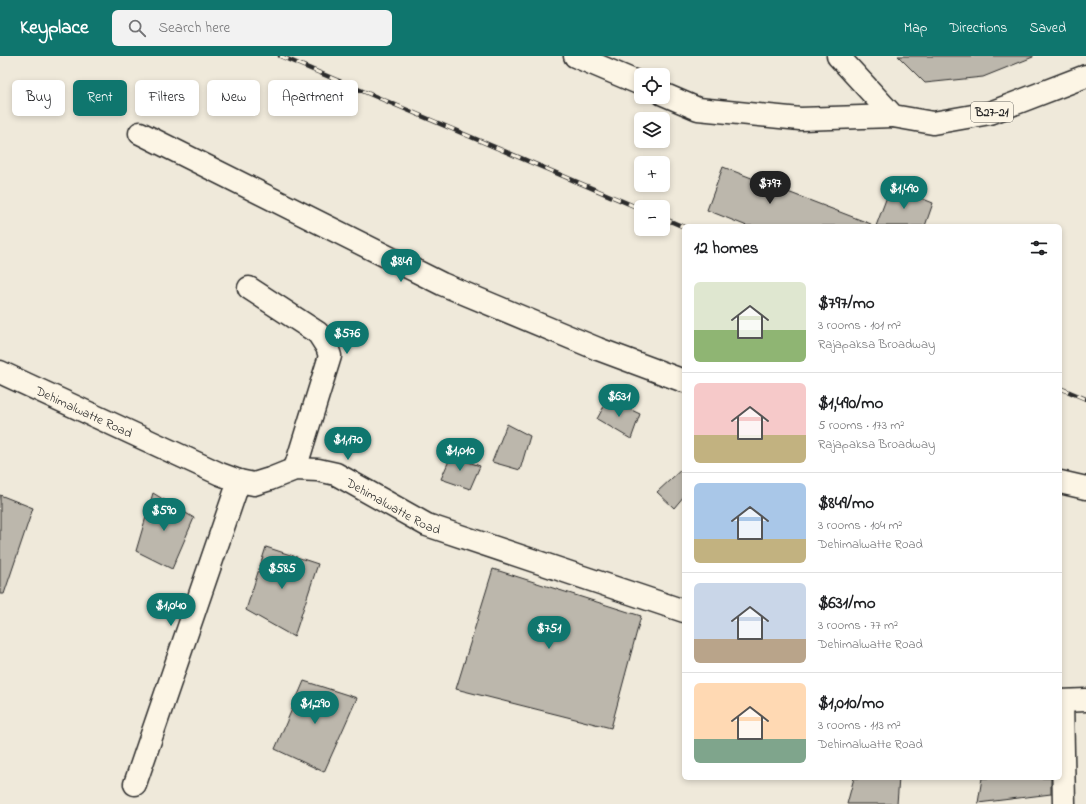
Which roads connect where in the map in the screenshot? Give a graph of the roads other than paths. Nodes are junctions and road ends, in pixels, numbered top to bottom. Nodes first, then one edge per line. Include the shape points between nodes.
1 (575, 56) edge
2 (838, 56) edge
3 (1086, 76) edge
4 (634, 81) edge
5 (670, 97) edge
6 (893, 116) junction
7 (140, 133) dead end
8 (249, 288) dead end
9 (0, 372) edge
10 (682, 380) edge
11 (295, 469) junction
12 (239, 481) junction
13 (1062, 482) edge
14 (1086, 488) edge
15 (682, 610) edge
16 (1086, 700) edge
17 (1062, 701) edge
18 (1062, 735) edge
19 (134, 784) dead end
20 (1064, 804) edge

1 - 4 street
2 - 6 street
3 - 6 street, B27-21 via 990,112 933,123
5 - 6 street via 698,109 800,119
7 - 10 street via 442,284 598,349
8 - 11 street via 318,333 330,356
9 - 12 street, Dehimalwatte Road
11 - 12 street, Dehimalwatte Road via 254,484
11 - 15 street, Dehimalwatte Road via 336,474 427,525
12 - 19 street
13 - 14 street
16 - 17 street
18 - 20 street

